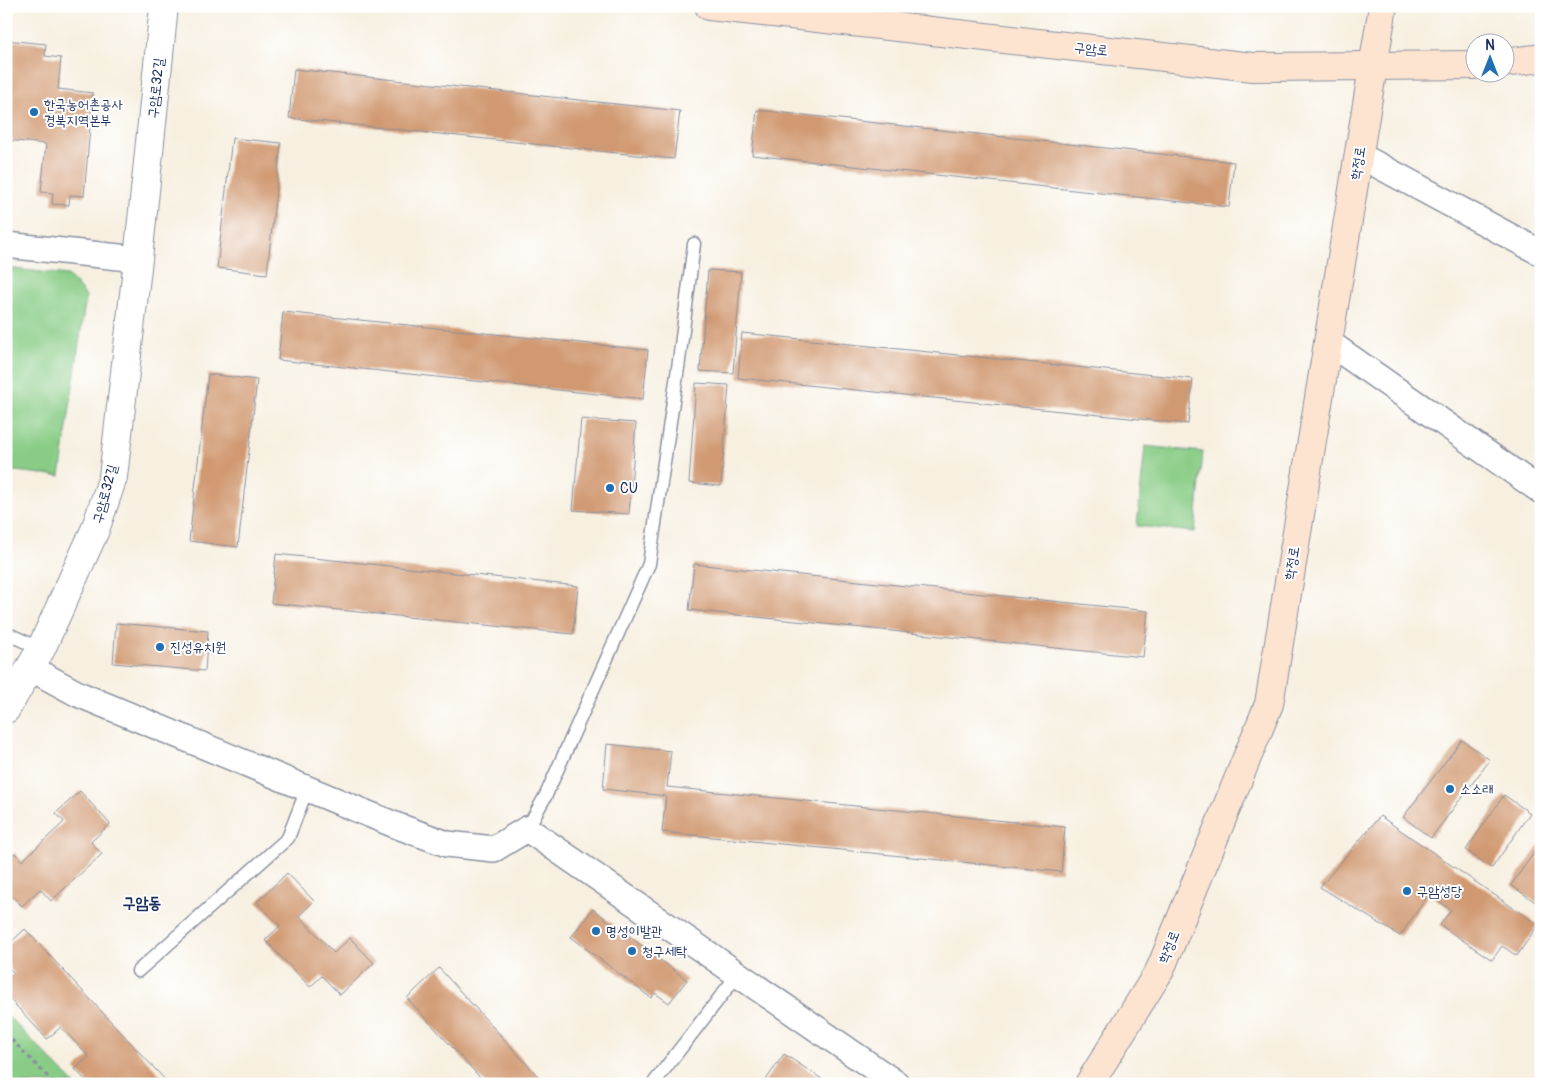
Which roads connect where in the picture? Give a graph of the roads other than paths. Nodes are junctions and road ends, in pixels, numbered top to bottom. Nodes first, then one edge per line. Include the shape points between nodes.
1 (164, 6) edge
2 (709, 6) edge
3 (1383, 6) edge
4 (1541, 58) edge
5 (1514, 62) edge
6 (1464, 65) edge
7 (1374, 67) junction
8 (1359, 155) junction
9 (694, 244) dead end
10 (6, 245) edge
11 (1541, 253) edge
12 (138, 259) junction
13 (1328, 342) junction
14 (1541, 491) edge
15 (6, 633) edge
16 (36, 659) junction
17 (6, 709) edge
18 (307, 788) junction
19 (527, 829) junction
20 (138, 971) dead end
21 (738, 974) junction
22 (653, 1084) edge
23 (897, 1084) edge
24 (1089, 1084) edge

1 - 12 street, 구암로32길
2 - 7 main road, 구암로 via 1253,67
3 - 7 main road, 학정로
4 - 5 main road
6 - 7 main road, 구암로
7 - 8 main road, 학정로
8 - 11 street
8 - 13 main road, 학정로
9 - 19 lane via 649,564 546,794
10 - 12 street
12 - 16 street, 구암로32길 via 113,477 95,530
13 - 14 street
13 - 24 main road, 학정로 via 1269,704 1160,970
15 - 16 lane
16 - 17 street, 구암로32길
16 - 18 street via 78,694
18 - 19 street via 447,844 494,849
18 - 20 lane via 288,838
19 - 21 street
21 - 22 lane
21 - 23 street

